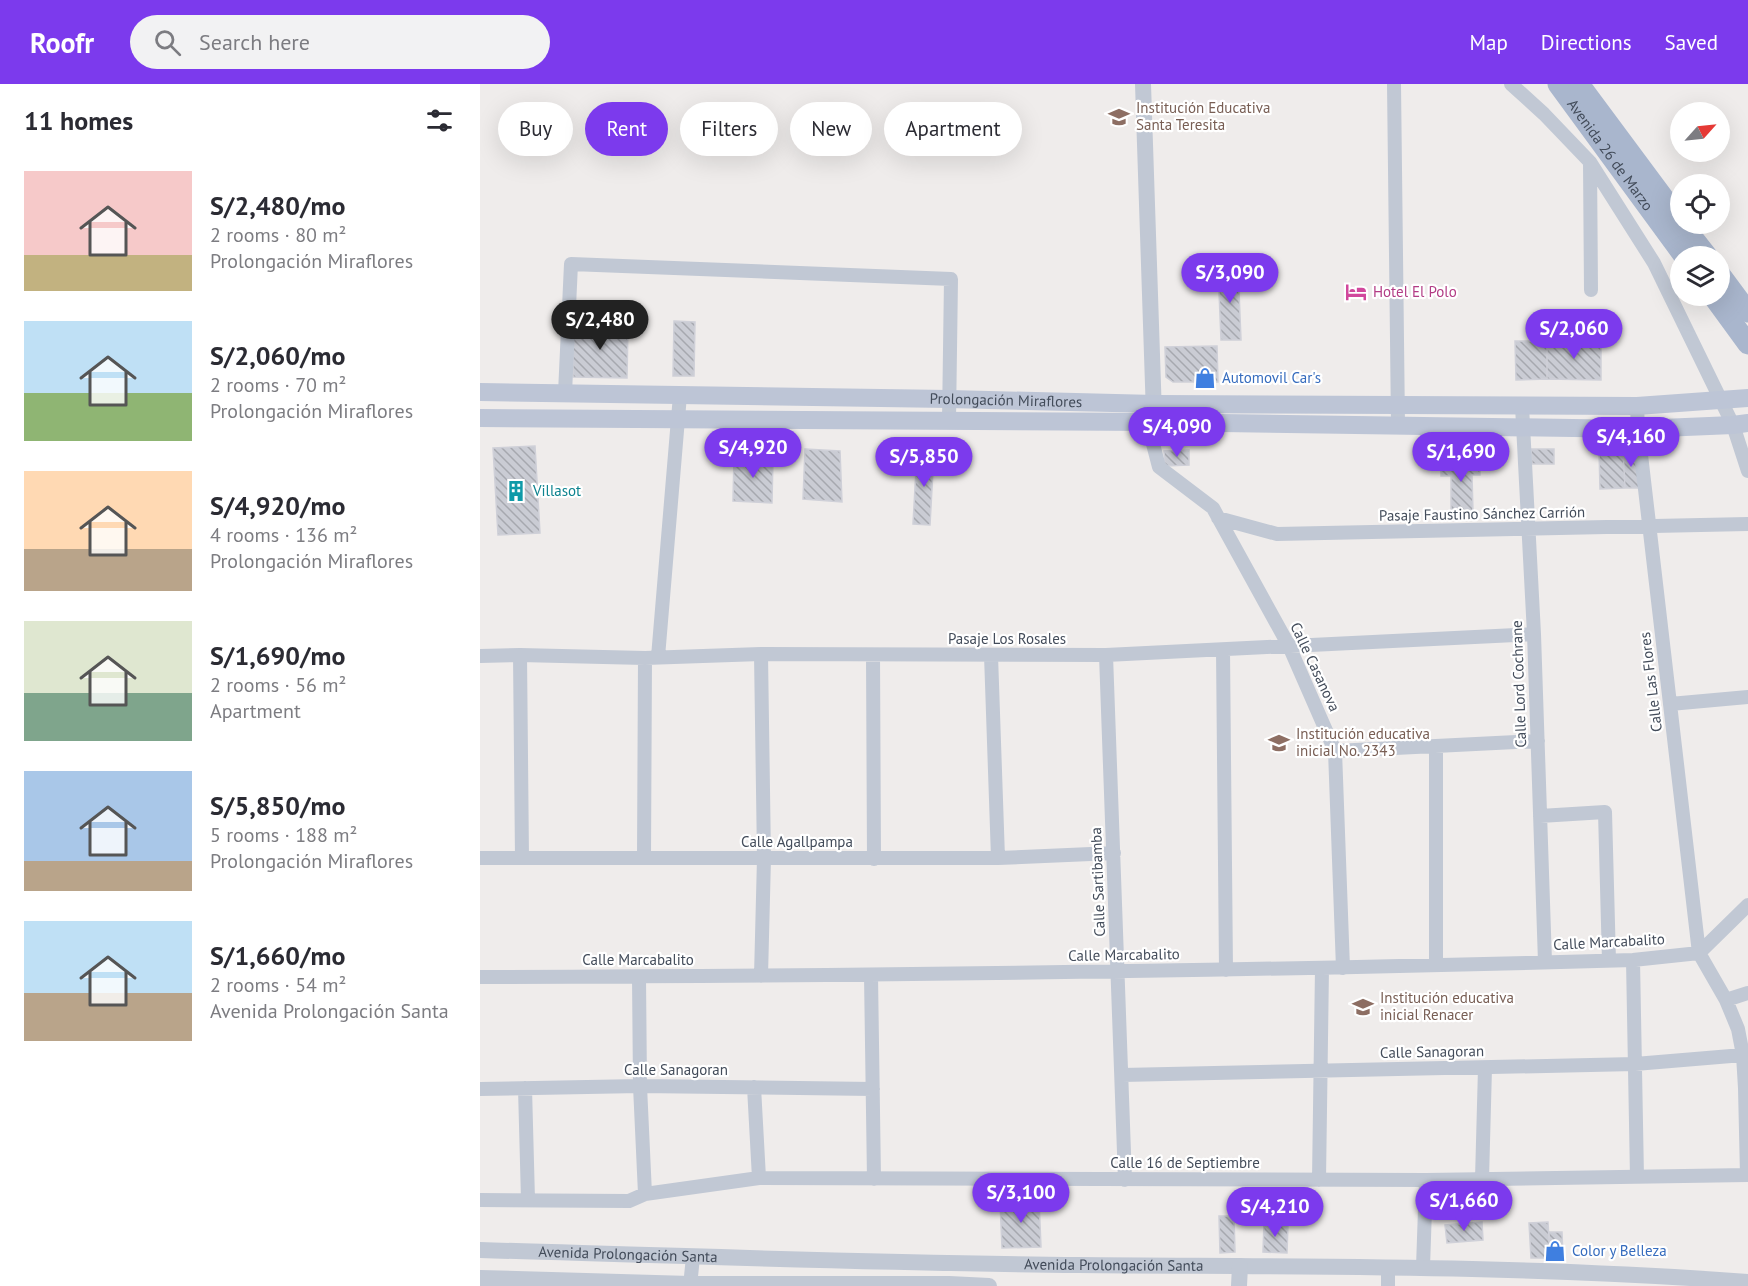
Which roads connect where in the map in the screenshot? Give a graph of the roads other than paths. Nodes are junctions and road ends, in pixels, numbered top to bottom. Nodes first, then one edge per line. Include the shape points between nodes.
1 (1143, 84) edge
2 (1394, 84) edge
3 (1511, 84) edge
4 (1570, 87) edge
5 (1590, 162) junction
6 (1670, 209) edge
7 (1690, 234) edge
8 (1677, 246) edge
9 (1699, 246) edge
10 (1730, 288) edge
11 (1591, 290) dead end
12 (1720, 306) edge
13 (1748, 312) edge
14 (1748, 344) edge
15 (480, 392) edge
16 (565, 393) junction
17 (680, 395) junction
18 (1748, 398) edge
19 (949, 399) junction
20 (1722, 402) junction
21 (1398, 405) junction
22 (1522, 406) junction
23 (1637, 406) junction
24 (1155, 413) junction
25 (480, 418) edge
26 (680, 419) junction
27 (949, 420) junction
28 (1741, 424) edge
29 (1398, 425) junction
30 (1523, 427) junction
31 (1638, 429) junction
32 (1748, 471) edge
33 (1218, 518) junction
34 (1748, 524) edge
35 (1650, 528) junction
36 (1529, 529) junction
37 (1534, 634) junction
38 (1289, 646) junction
39 (1223, 650) junction
40 (520, 654) junction
41 (761, 654) junction
42 (873, 655) junction
43 (991, 655) junction
44 (480, 656) edge
45 (1106, 656) junction
46 (652, 658) junction
47 (1748, 698) edge
48 (1670, 704) junction
49 (1538, 741) junction
50 (1436, 746) junction
51 (1335, 751) junction
52 (1540, 816) junction
53 (1114, 853) junction
54 (480, 858) edge
55 (522, 858) junction
56 (645, 858) junction
57 (764, 858) junction
58 (998, 858) junction
59 (874, 859) junction
60 (1748, 905) edge
61 (1700, 953) junction
62 (1633, 960) junction
63 (1609, 961) junction
64 (1545, 962) junction
65 (1436, 965) junction
66 (1322, 968) junction
67 (1343, 968) junction
68 (1226, 970) junction
69 (1118, 971) junction
70 (871, 975) junction
71 (761, 976) junction
72 (480, 977) edge
73 (639, 977) junction
74 (1748, 993) edge
75 (1726, 1000) junction
76 (1743, 1055) junction
77 (1635, 1064) junction
78 (1485, 1068) junction
79 (1321, 1071) junction
80 (1122, 1075) junction
81 (640, 1086) junction
82 (754, 1087) junction
83 (1747, 1087) edge
84 (525, 1088) junction
85 (480, 1089) edge
86 (873, 1089) junction
87 (1748, 1175) edge
88 (1637, 1177) junction
89 (759, 1178) junction
90 (874, 1179) junction
91 (1482, 1179) junction
92 (1125, 1180) junction
93 (1319, 1180) junction
94 (1426, 1180) junction
95 (645, 1194) junction
96 (480, 1200) edge
97 (528, 1200) junction
98 (480, 1251) edge
99 (693, 1257) junction
100 (949, 1263) junction
101 (1240, 1266) junction
102 (1388, 1267) junction
103 (1423, 1267) junction
104 (480, 1278) edge
105 (1582, 1280) edge
106 (1700, 1282) edge
107 (1748, 1282) edge
108 (573, 1283) edge
109 (690, 1285) edge
110 (949, 1285) edge
111 (988, 1286) edge
112 (1239, 1286) edge
113 (1388, 1286) edge

1 - 24 street
2 - 21 street
3 - 5 street
4 - 6 main road, Avenida 26 de Marzo
4 - 8 main road, Avenida 26 de Marzo
5 - 11 street
5 - 20 street via 1654,263
7 - 9 main road, Avenida 26 de Marzo
10 - 13 main road
12 - 14 main road
15 - 16 main road, Prolongación Miraflores
16 - 17 main road, Prolongación Miraflores
16 - 19 street via 571,264 951,279
17 - 19 main road, Prolongación Miraflores
17 - 26 street
18 - 20 main road, Prolongación Miraflores
19 - 24 main road, Prolongación Miraflores
19 - 27 street
20 - 23 main road, Prolongación Miraflores
20 - 28 street
21 - 22 main road, Prolongación Miraflores
21 - 24 main road, Prolongación Miraflores
21 - 29 street
22 - 23 main road, Prolongación Miraflores
22 - 30 street, Calle Lord Cochrane
23 - 31 street, Calle Las Flores
24 - 27 main road, Prolongación Miraflores
24 - 29 main road, Prolongación Miraflores
24 - 33 street, Calle Casanova via 1153,444 1159,467 1213,508
25 - 26 main road, Prolongación Miraflores
26 - 27 main road, Prolongación Miraflores
26 - 46 street
28 - 31 main road, Prolongación Miraflores
28 - 32 street
29 - 30 main road, Prolongación Miraflores
30 - 31 main road, Prolongación Miraflores
30 - 36 street, Calle Lord Cochrane
31 - 35 street, Calle Las Flores
33 - 36 street, Pasaje Faustino Sánchez Carrión via 1277,534
33 - 38 street, Calle Casanova
34 - 35 street, Pasaje Faustino Sánchez Carrión
35 - 36 street, Pasaje Faustino Sánchez Carrión
35 - 48 street, Calle Las Flores
36 - 37 street, Calle Lord Cochrane
37 - 38 street, Pasaje Los Rosales
37 - 49 street, Calle Lord Cochrane
38 - 39 street, Pasaje Los Rosales
38 - 51 street, Calle Casanova
39 - 45 street, Pasaje Los Rosales
39 - 68 street
40 - 44 street, Pasaje Los Rosales
40 - 46 street, Pasaje Los Rosales
40 - 55 street
41 - 42 street, Pasaje Los Rosales
41 - 46 street, Pasaje Los Rosales
41 - 57 street
42 - 43 street, Pasaje Los Rosales
42 - 59 street
43 - 45 street, Pasaje Los Rosales
43 - 58 street
45 - 53 street, Calle Sartibamba
46 - 56 street
47 - 48 street
48 - 61 street, Calle Las Flores
49 - 50 street
49 - 52 street, Calle Lord Cochrane
50 - 51 street
50 - 65 street
51 - 67 street, Calle Casanova
52 - 63 street via 1605,813
52 - 64 street, Calle Lord Cochrane
53 - 58 street, Calle Agallpampa
53 - 69 street, Calle Sartibamba
54 - 55 street, Calle Agallpampa
55 - 56 street, Calle Agallpampa
56 - 57 street, Calle Agallpampa
57 - 59 street, Calle Agallpampa
57 - 71 street
58 - 59 street, Calle Agallpampa
60 - 61 street
61 - 62 street, Calle Marcabalito
61 - 75 street
62 - 63 street, Calle Marcabalito
62 - 77 street
63 - 64 street, Calle Marcabalito
64 - 65 street, Calle Marcabalito
65 - 67 street, Calle Marcabalito
66 - 67 street, Calle Marcabalito
66 - 68 street, Calle Marcabalito
66 - 79 street
68 - 69 street, Calle Marcabalito
69 - 70 street, Calle Marcabalito
69 - 80 street, Calle Sartibamba
70 - 71 street, Calle Marcabalito
70 - 86 street
71 - 73 street, Calle Marcabalito
72 - 73 street, Calle Marcabalito
73 - 81 street
74 - 75 street
75 - 76 street
76 - 77 street, Calle Sanagoran
76 - 83 street
77 - 78 street, Calle Sanagoran
77 - 88 street
78 - 79 street, Calle Sanagoran
78 - 91 street
79 - 80 street, Calle Sanagoran
79 - 93 street
80 - 92 street, Calle Sartibamba
81 - 82 street, Calle Sanagoran
81 - 84 street, Calle Sanagoran
81 - 95 street
82 - 86 street, Calle Sanagoran
82 - 89 street
83 - 87 street
84 - 85 street, Calle Sanagoran
84 - 97 street
86 - 90 street
87 - 88 street, Calle 16 de Septiembre
88 - 91 street, Calle 16 de Septiembre
89 - 90 street, Calle 16 de Septiembre
89 - 95 street, Calle 16 de Septiembre
90 - 92 street, Calle 16 de Septiembre
91 - 94 street, Calle 16 de Septiembre
92 - 93 street, Calle 16 de Septiembre
93 - 94 street, Calle 16 de Septiembre
94 - 103 street
95 - 97 street, Calle 16 de Septiembre via 629,1201
96 - 97 street, Calle 16 de Septiembre
98 - 99 street, Avenida Prolongación Santa
99 - 100 street, Avenida Prolongación Santa
99 - 109 street
100 - 101 street, Avenida Prolongación Santa
100 - 110 street
101 - 102 street, Avenida Prolongación Santa
101 - 112 street
102 - 103 street, Avenida Prolongación Santa
102 - 113 street
103 - 105 street, Avenida Prolongación Santa
104 - 108 street, Avenida Prolongación Santa
105 - 106 street, Avenida Prolongación Santa
106 - 107 street, Avenida Prolongación Santa
108 - 109 street, Avenida Prolongación Santa
109 - 110 street, Avenida Prolongación Santa
110 - 111 street, Avenida Prolongación Santa

